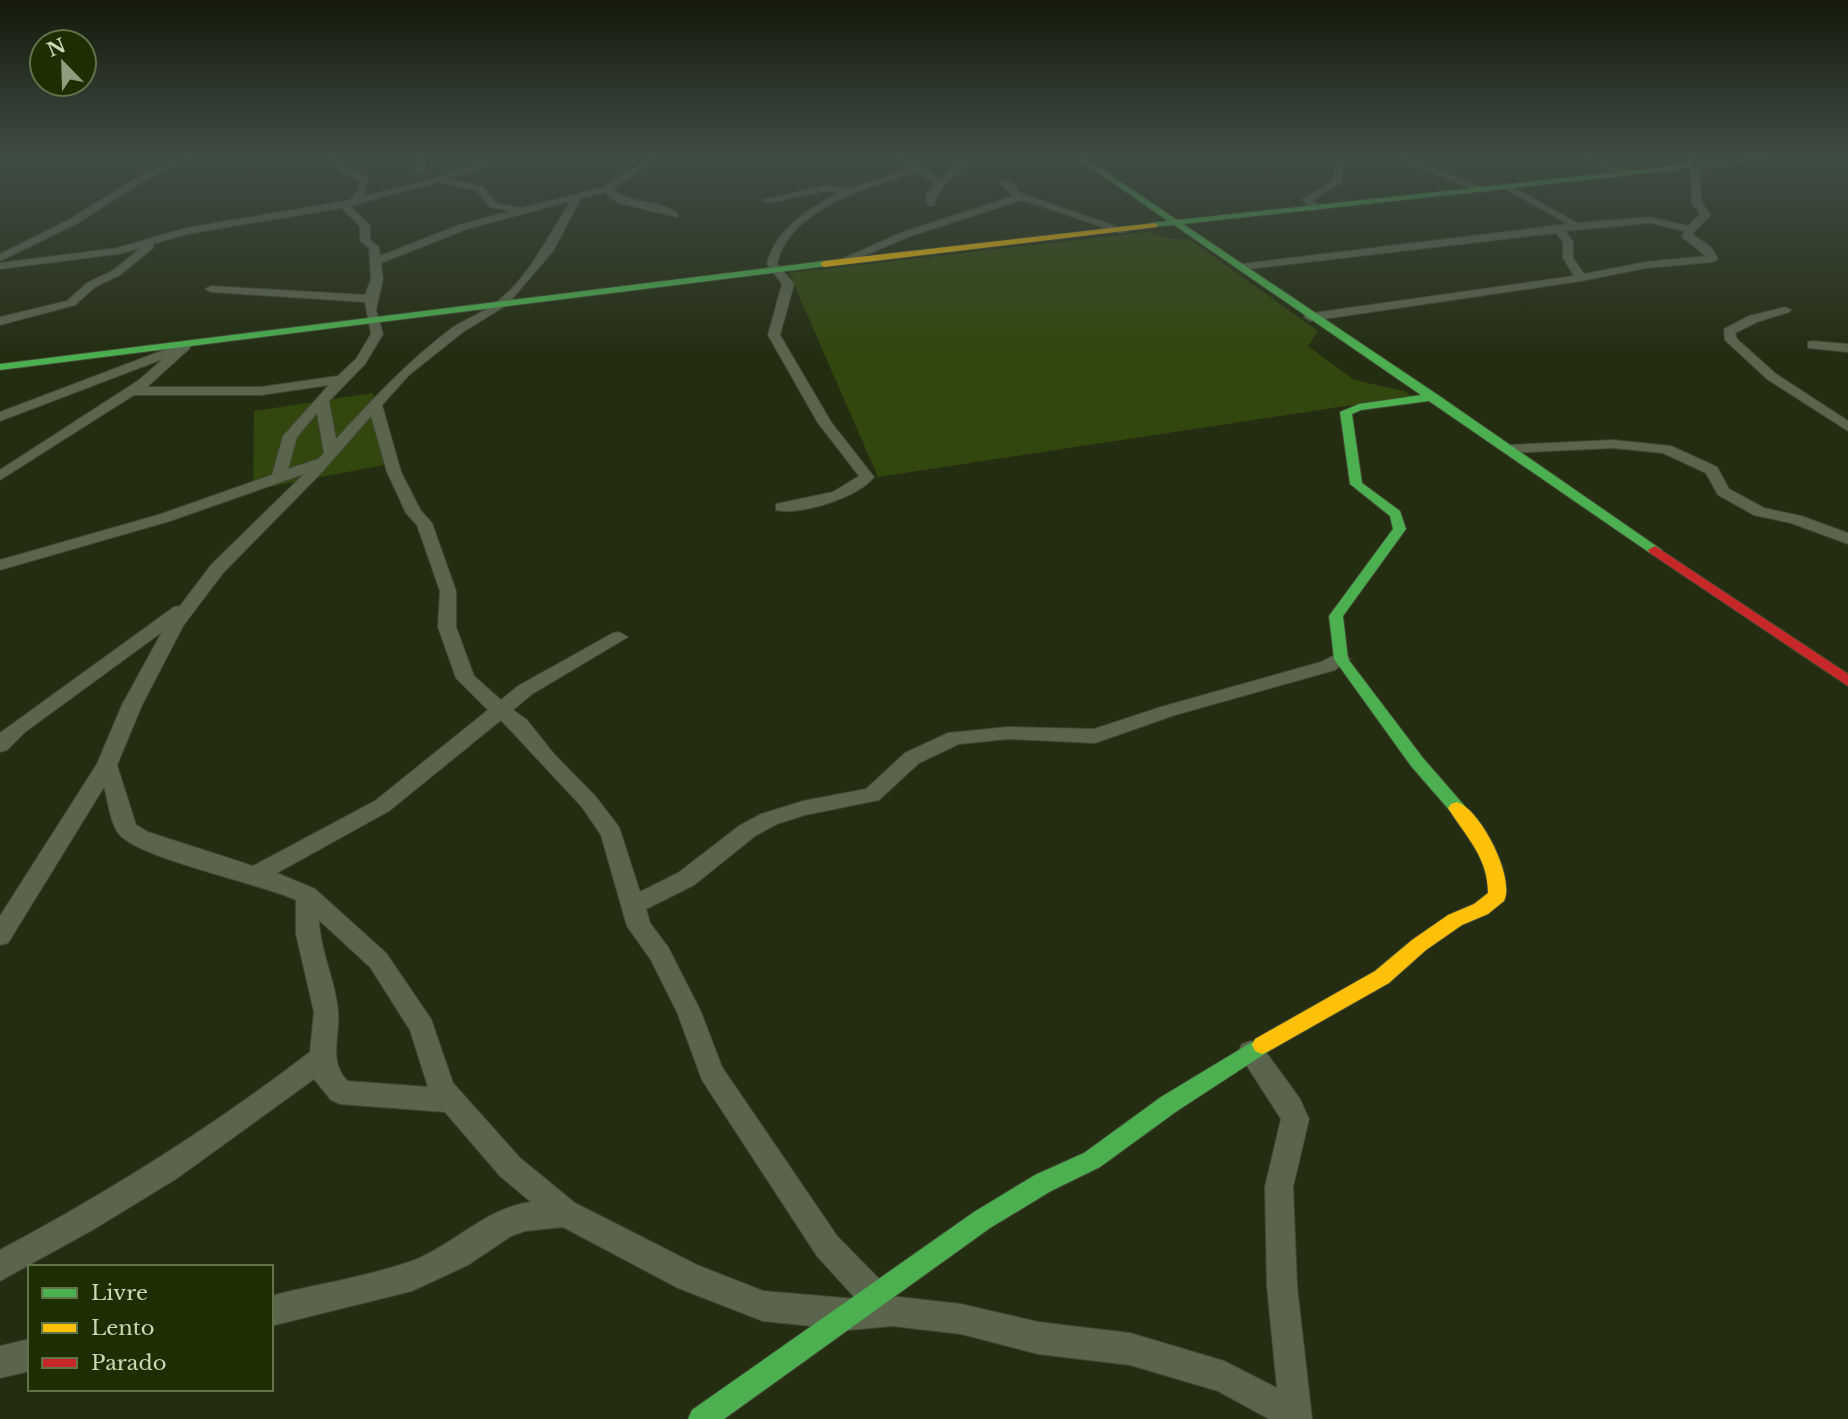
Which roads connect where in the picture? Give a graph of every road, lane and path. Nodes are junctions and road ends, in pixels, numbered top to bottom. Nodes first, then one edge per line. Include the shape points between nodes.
1 (68, 224) edge
2 (224, 224) edge
3 (364, 224) edge
4 (474, 224) edge
5 (561, 224) edge
6 (798, 224) edge
7 (937, 224) edge
8 (1103, 224) edge
9 (1189, 224) edge
10 (1597, 224) edge
11 (1668, 224) edge
12 (1694, 224) edge
13 (1182, 225) junction
14 (1574, 226) joint
15 (1688, 229) junction
16 (1559, 230) junction
17 (1124, 231) junction
18 (158, 240) junction
19 (0, 258) edge
20 (374, 262) junction
21 (840, 262) junction
22 (0, 266) edge
23 (1241, 267) junction
24 (775, 269) junction
25 (1581, 278) junction
26 (211, 289) dead end
27 (370, 299) junction
28 (503, 303) junction
29 (1785, 310) dead end
30 (1310, 317) junction
31 (374, 320) junction
32 (0, 321) edge
33 (192, 344) junction
34 (1812, 345) dead end
35 (1848, 348) edge
36 (0, 367) edge
37 (339, 380) junction
38 (131, 391) junction
39 (1434, 397) junction
40 (322, 400) junction
41 (374, 405) junction
42 (0, 417) edge
43 (1848, 427) edge
44 (1509, 449) junction
45 (327, 458) junction
46 (0, 476) edge
47 (278, 480) junction
48 (780, 507) dead end
49 (1848, 539) edge
50 (0, 565) edge
51 (195, 600) junction
52 (620, 637) dead end
53 (1341, 659) junction
54 (1848, 681) edge
55 (501, 711) junction
56 (0, 746) edge
57 (107, 765) junction
58 (252, 877) junction
59 (307, 895) junction
60 (632, 906) junction
61 (0, 936) edge
62 (1251, 1052) junction
63 (322, 1057) junction
64 (453, 1101) junction
65 (565, 1213) junction
66 (0, 1266) edge
67 (875, 1297) junction
68 (273, 1311) edge
69 (849, 1315) junction
70 (28, 1355) edge
71 (0, 1362) edge
72 (1295, 1417) edge
73 (701, 1419) edge

1 - 19 street
2 - 18 street
3 - 20 street via 363,236 374,247
4 - 20 street
5 - 28 street via 549,249
6 - 24 street via 774,253
7 - 21 street
8 - 17 street
9 - 13 street
10 - 14 street
11 - 15 street
12 - 15 street
13 - 17 street
13 - 23 street
14 - 16 street
15 - 25 street via 1689,239 1713,259 1646,265
16 - 23 street
16 - 25 street via 1569,242 1565,251
17 - 21 street
18 - 22 street via 118,251
18 - 32 street via 71,303
20 - 27 street via 377,279
21 - 24 street
23 - 30 street
24 - 28 street
24 - 48 street via 788,285 774,335 825,423 867,477 841,493
25 - 30 street
26 - 27 street
27 - 31 street
28 - 31 street
28 - 41 street via 429,352
29 - 43 street via 1728,332 1731,340 1779,384
30 - 39 street
31 - 33 street
31 - 37 street via 376,339 361,361
33 - 36 street
33 - 38 street
33 - 42 street
34 - 35 street
37 - 38 street via 225,392
37 - 40 street
38 - 46 street
39 - 44 street
39 - 53 street via 1346,412 1356,484 1401,521 1400,529 1336,616
40 - 45 street
40 - 47 street via 290,436
41 - 45 street
41 - 55 street via 394,472 428,532 448,591 447,627 459,663 476,690
44 - 49 street via 1613,444 1666,449 1712,470 1723,492 1759,512 1795,519
44 - 54 street
45 - 47 street
45 - 51 street via 223,563
47 - 50 street
51 - 56 street via 28,720
51 - 57 street via 160,649
52 - 55 street via 525,690
53 - 60 street via 1095,736 1008,733 955,738 912,758 872,795 769,819 686,879
53 - 62 street via 1417,762 1471,824 1489,852 1497,896 1419,945 1381,977
55 - 58 street via 382,806
55 - 60 street via 520,725 590,802 611,833
57 - 58 street via 127,829 172,851
57 - 61 street
58 - 59 street
59 - 63 street via 308,934 326,1012
59 - 64 street via 378,960 422,1027 442,1089
60 - 67 street via 689,1012 710,1072 827,1247
62 - 67 street via 1092,1160 1042,1183 982,1220
62 - 72 street via 1295,1119 1279,1187 1282,1286
63 - 64 street via 325,1074 340,1092
63 - 66 street via 150,1182
64 - 65 street via 510,1167
65 - 68 street via 525,1217 501,1226 458,1255 412,1276
65 - 69 street via 689,1277 763,1306
67 - 69 street
69 - 72 street via 892,1311 961,1319 1038,1338 1130,1349 1224,1377
69 - 73 street
70 - 71 street

